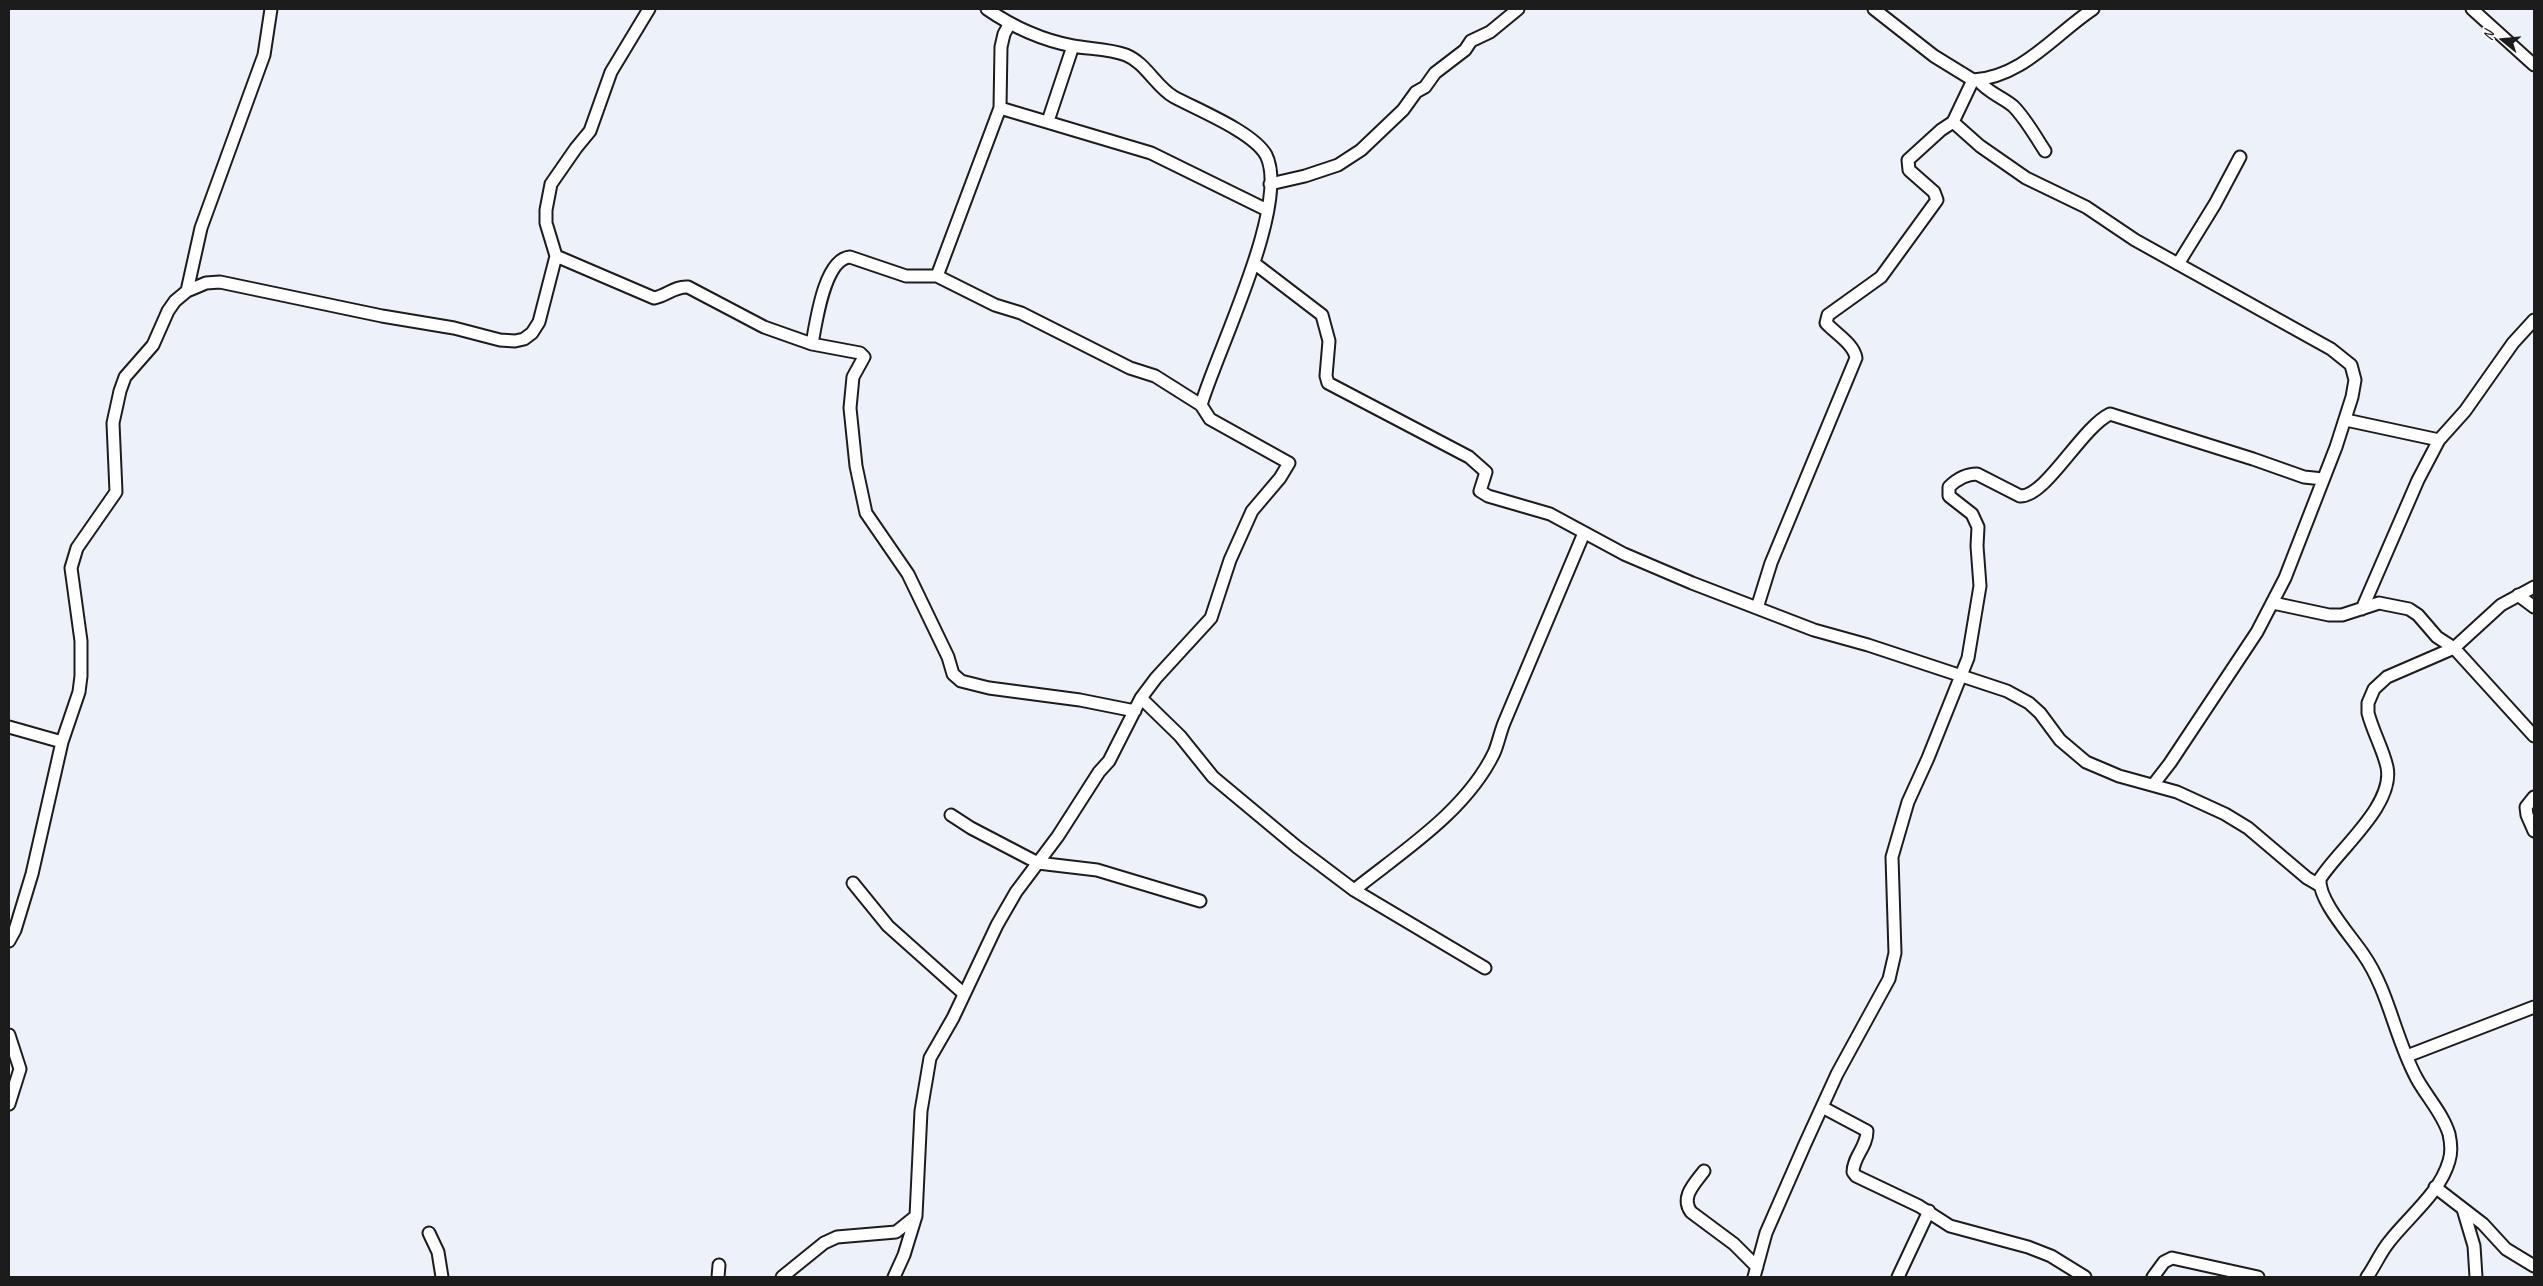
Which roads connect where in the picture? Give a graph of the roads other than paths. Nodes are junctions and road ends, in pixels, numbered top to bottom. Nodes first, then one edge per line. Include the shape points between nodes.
1 (271, 9) edge
2 (649, 9) edge
3 (987, 9) edge
4 (1518, 9) edge
5 (1874, 9) edge
6 (2093, 9) edge
7 (2472, 9) edge
8 (1010, 23) junction
9 (1073, 46) junction
10 (2534, 65) edge
11 (1976, 80) junction
12 (1000, 108) junction
13 (1048, 121) junction
14 (1953, 122) junction
15 (2045, 151) dead end
16 (2240, 157) dead end
17 (1270, 184) junction
18 (1267, 210) junction
19 (556, 256) junction
20 (1254, 263) junction
21 (2178, 264) junction
22 (936, 276) junction
23 (186, 291) junction
24 (2534, 320) edge
25 (812, 344) junction
26 (1201, 404) junction
27 (2346, 420) junction
28 (2439, 440) junction
29 (2323, 479) junction
30 (1584, 533) junction
31 (2534, 587) edge
32 (2518, 594) junction
33 (2272, 603) junction
34 (2534, 607) edge
35 (1757, 608) junction
36 (2362, 609) junction
37 (2454, 648) junction
38 (1960, 677) junction
39 (1141, 698) junction
40 (1135, 711) junction
41 (9, 726) edge
42 (2534, 736) edge
43 (62, 742) junction
44 (2153, 784) junction
45 (2534, 797) edge
46 (951, 814) dead end
47 (2534, 831) edge
48 (1038, 863) junction
49 (853, 883) dead end
50 (2319, 886) junction
51 (1354, 890) junction
52 (1200, 901) dead end
53 (9, 941) edge
54 (1485, 968) dead end
55 (963, 993) junction
56 (2534, 1007) edge
57 (9, 1036) edge
58 (2407, 1056) junction
59 (15, 1067) edge
60 (9, 1104) edge
61 (1822, 1108) junction
62 (1704, 1171) dead end
63 (2435, 1187) junction
64 (2463, 1209) junction
65 (1928, 1211) junction
66 (916, 1216) junction
67 (429, 1233) dead end
68 (719, 1265) dead end
69 (2534, 1266) edge
70 (1755, 1272) edge
71 (442, 1277) edge
72 (718, 1277) edge
73 (782, 1277) edge
74 (894, 1277) edge
75 (1898, 1277) edge
76 (2085, 1277) edge
77 (2153, 1277) edge
78 (2258, 1277) edge
79 (2367, 1277) edge
80 (2476, 1277) edge

1 - 23 street via 264,56 201,228
2 - 19 street via 611,72 590,131 551,184 546,223
3 - 8 street
4 - 17 street via 1490,32 1471,41 1465,50 1435,73 1403,110 1361,150 1338,165
5 - 11 street via 1934,56
6 - 11 street via 2070,24 2031,59 1992,79
7 - 10 street
8 - 9 street via 1025,32
8 - 12 street via 1001,47
9 - 13 street
9 - 17 street via 1127,55 1171,95 1254,142 1266,155
11 - 14 street
11 - 15 street via 2017,111
12 - 13 street
12 - 22 street
13 - 18 street via 1151,153
14 - 21 street via 1980,146 2026,178 2086,207 2121,232
14 - 35 street via 1908,160 1909,170 1934,192 1937,200 1934,206 1881,277 1828,315 1826,323 1856,358 1771,563
16 - 21 street
17 - 18 street
18 - 20 street
19 - 23 street via 539,322 532,333 515,342 220,282 206,282
19 - 25 street via 654,298 680,286 688,287 764,327
20 - 26 street
20 - 30 street via 1322,315 1330,341 1328,383 1469,457 1486,472 1480,491 1488,496 1550,514
21 - 27 street via 2342,355 2351,366 2355,380
22 - 25 street via 906,276 843,257 835,264 821,299
22 - 26 street via 1022,313 1130,368 1155,376
23 - 43 street via 168,311 153,345 125,377 115,405 116,492 77,548 71,568 81,641 81,676 79,692
24 - 28 street
25 - 40 street via 860,353 864,357 853,377 850,408 856,466 866,512 908,574 953,674 961,681 989,688
26 - 39 street via 1210,419 1289,463 1252,511 1230,560 1211,618
27 - 28 street
27 - 29 street
28 - 36 street via 2418,480
29 - 33 street via 2285,578
29 - 38 street via 2304,477 2110,414 2099,420 2052,474 2028,496 2020,496 1977,474 1955,480 1949,486 1949,496 1976,521 1980,571 1975,626
30 - 35 street via 1692,584
30 - 51 street via 1494,753 1475,783 1422,836
31 - 32 street
32 - 34 street
32 - 37 street via 2501,605
33 - 36 street via 2329,615
33 - 44 street via 2229,675
35 - 38 street
36 - 37 street via 2380,603 2409,609 2437,637
37 - 42 street
37 - 50 street via 2387,677 2374,689 2368,713 2388,769 2386,788 2367,821 2323,873
38 - 44 street via 2007,691 2028,703 2067,747 2098,768
38 - 61 street via 1898,828 1892,857 1894,953 1889,979
39 - 40 street
39 - 51 street via 1180,736 1213,777
40 - 48 street via 1109,761
41 - 43 street
43 - 53 street via 32,874
44 - 50 street via 2198,800 2248,828
45 - 47 street via 2526,807
46 - 48 street via 970,828
48 - 52 street via 1097,870
48 - 55 street via 1016,892
49 - 55 street via 888,926
50 - 58 street via 2365,956
51 - 54 street
55 - 66 street via 930,1058 925,1079
56 - 58 street
57 - 59 street
58 - 63 street via 2448,1134 2450,1158
59 - 60 street
61 - 65 street via 1867,1131 1865,1145 1853,1166 1856,1176
61 - 70 street via 1766,1233
62 - 70 street via 1687,1196 1687,1207 1734,1244
63 - 64 street
63 - 79 street via 2387,1244
64 - 69 street via 2483,1224 2506,1249
64 - 80 street via 2474,1246
65 - 75 street
65 - 76 street via 1950,1226 2051,1256
66 - 73 street via 896,1232 830,1240
66 - 74 street
67 - 71 street via 438,1252
68 - 72 street
77 - 78 street via 2164,1262 2172,1258

